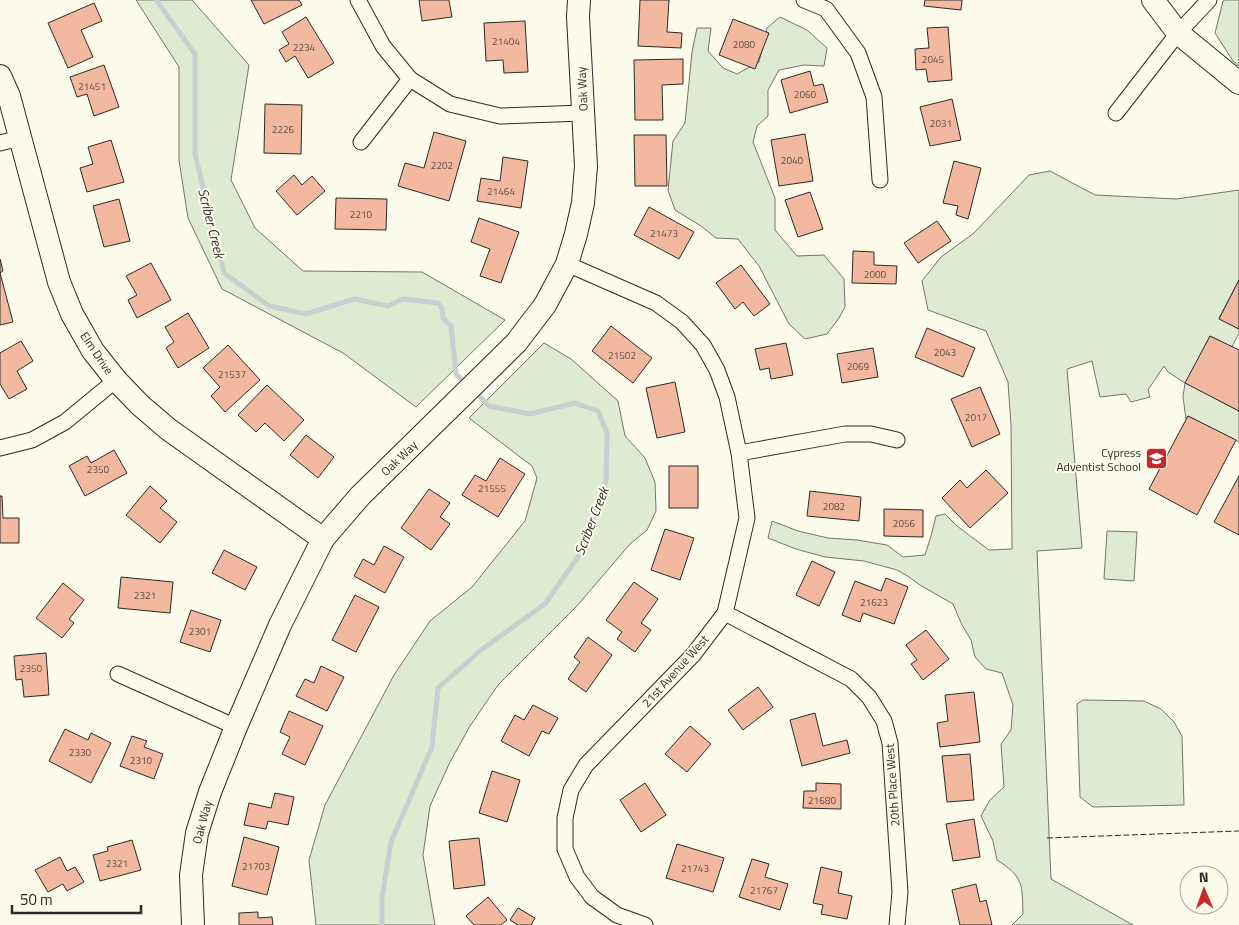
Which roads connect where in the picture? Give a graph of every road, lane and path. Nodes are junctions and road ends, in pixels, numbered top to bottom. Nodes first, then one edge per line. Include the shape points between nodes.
1 (358, 0) edge
2 (579, 0) edge
3 (804, 0) edge
4 (1153, 0) edge
5 (1209, 0) edge
6 (829, 5) edge
7 (1178, 33) junction
8 (0, 76) edge
9 (410, 79) junction
10 (1239, 83) edge
11 (583, 112) junction
12 (1116, 113) dead end
13 (10, 141) edge
14 (361, 142) dead end
15 (880, 180) dead end
16 (567, 264) junction
17 (116, 380) junction
18 (897, 440) dead end
19 (0, 448) edge
20 (739, 453) junction
21 (323, 538) junction
22 (726, 613) junction
23 (118, 674) dead end
24 (236, 727) junction
25 (194, 925) edge
26 (645, 925) edge
27 (897, 925) edge

1 - 9 street via 383,46
2 - 11 street, Oak Way
3 - 6 street
4 - 7 street
5 - 7 street
6 - 15 street via 858,52 874,97
7 - 10 street
7 - 12 street
8 - 13 street, Elm Drive via 9,96
9 - 11 street via 450,104 500,116
9 - 14 street
11 - 16 street, Oak Way via 586,166 583,203
13 - 17 street, Elm Drive via 72,314 93,351
16 - 20 street, 21st Avenue West via 656,303 682,322 703,346 717,370 727,397
16 - 21 street, Oak Way via 516,343 360,496
17 - 19 street via 65,422 32,440
17 - 21 street, Elm Drive via 168,429
18 - 20 street via 871,434 845,434
20 - 22 street, 21st Avenue West via 747,518
21 - 24 street, Oak Way via 280,625
22 - 26 street, 21st Avenue West via 693,655 586,765 571,790 565,818 564,849 577,877 592,897 617,915
22 - 27 street, 20th Place West via 851,679 869,697 884,721 890,743 900,892
23 - 24 street
24 - 25 street, Oak Way via 196,832 191,875

